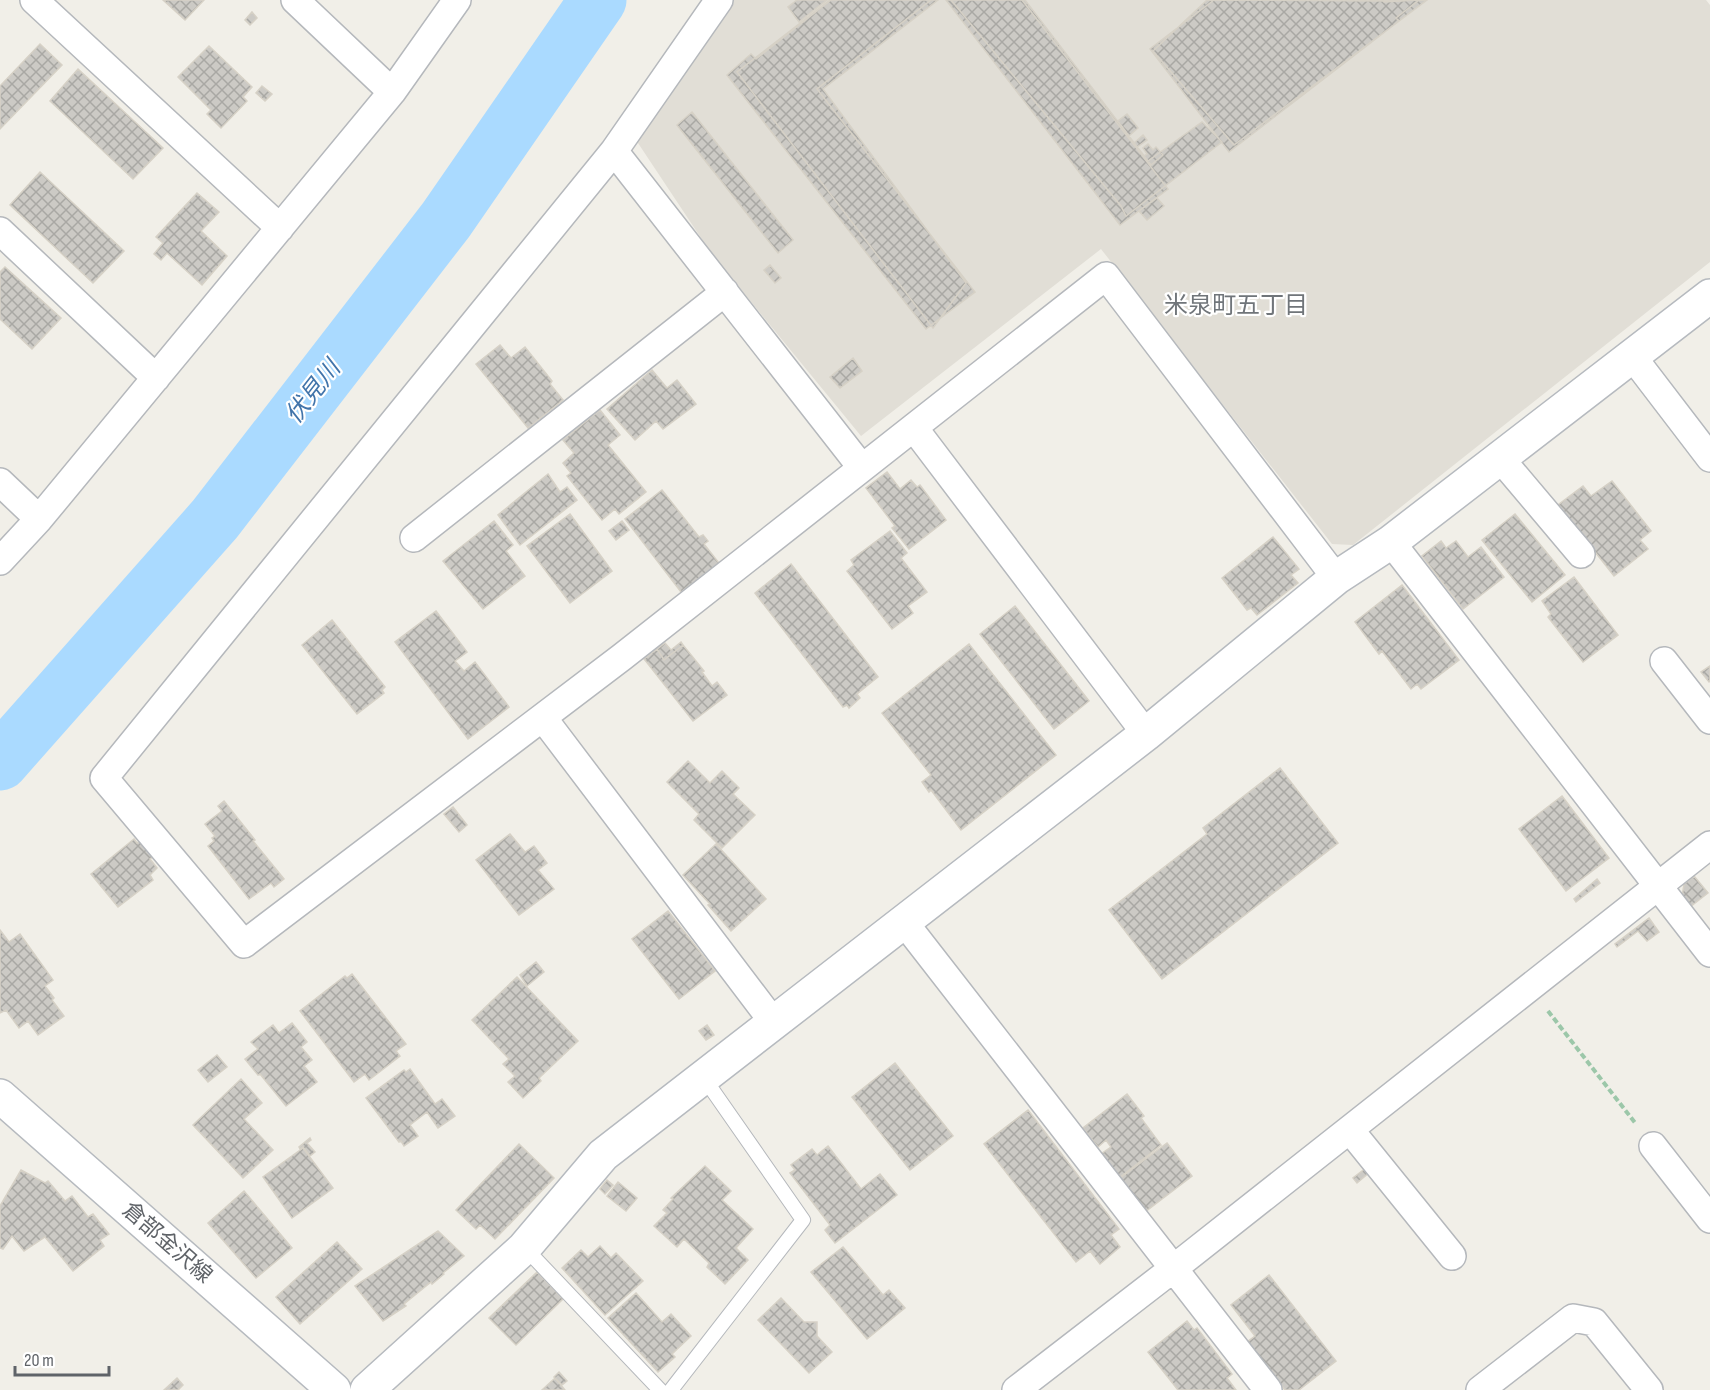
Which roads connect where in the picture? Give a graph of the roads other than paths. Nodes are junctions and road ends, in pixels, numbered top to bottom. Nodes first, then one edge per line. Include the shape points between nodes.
1 (34, 0) edge
2 (295, 0) edge
3 (457, 0) edge
4 (719, 0) edge
5 (392, 92) junction
6 (614, 151) junction
7 (280, 228) junction
8 (0, 231) edge
9 (725, 292) junction
10 (1710, 296) edge
11 (1632, 356) junction
12 (156, 378) junction
13 (914, 428) junction
14 (1500, 458) junction
15 (1710, 458) edge
16 (862, 468) junction
17 (0, 482) edge
18 (39, 519) junction
19 (414, 538) dead end
20 (1391, 542) junction
21 (1581, 554) dead end
22 (0, 561) edge
23 (1336, 578) junction
24 (1664, 661) dead end
25 (543, 718) junction
26 (1710, 720) edge
27 (1146, 734) junction
28 (1710, 845) edge
29 (1658, 886) junction
30 (904, 922) junction
31 (1710, 953) edge
32 (774, 1023) junction
33 (704, 1078) junction
34 (2, 1104) edge
35 (1350, 1130) junction
36 (1653, 1146) road end
37 (1710, 1220) edge
38 (524, 1248) junction
39 (1452, 1256) dead end
40 (1174, 1268) junction
41 (334, 1390) edge
42 (367, 1390) edge
43 (660, 1390) edge
44 (671, 1390) edge
45 (1016, 1390) edge
46 (1268, 1390) edge
47 (1480, 1390) edge
48 (1649, 1390) edge

1 - 7 street
2 - 5 street
3 - 5 street
4 - 6 street
5 - 7 street
6 - 9 street
6 - 25 street via 105,778 244,944
7 - 12 street
8 - 12 street
9 - 16 street
9 - 19 street
10 - 11 street
11 - 14 street
11 - 15 street
12 - 18 street
13 - 16 street
13 - 23 street via 1106,276
13 - 27 street
14 - 20 street
14 - 21 street
16 - 25 street
17 - 18 street
18 - 22 street
20 - 23 street
20 - 29 street
23 - 27 street
24 - 26 street
25 - 32 street
27 - 30 street
28 - 29 street
29 - 31 street
29 - 35 street
30 - 32 street
30 - 40 street
32 - 33 street
33 - 38 street via 603,1155
33 - 44 lane via 803,1220
34 - 41 street, 倉部金沢線
35 - 39 street
35 - 40 street
36 - 37 street
38 - 42 street
38 - 43 lane
40 - 45 street
40 - 46 street
47 - 48 street via 1573,1318 1594,1322

